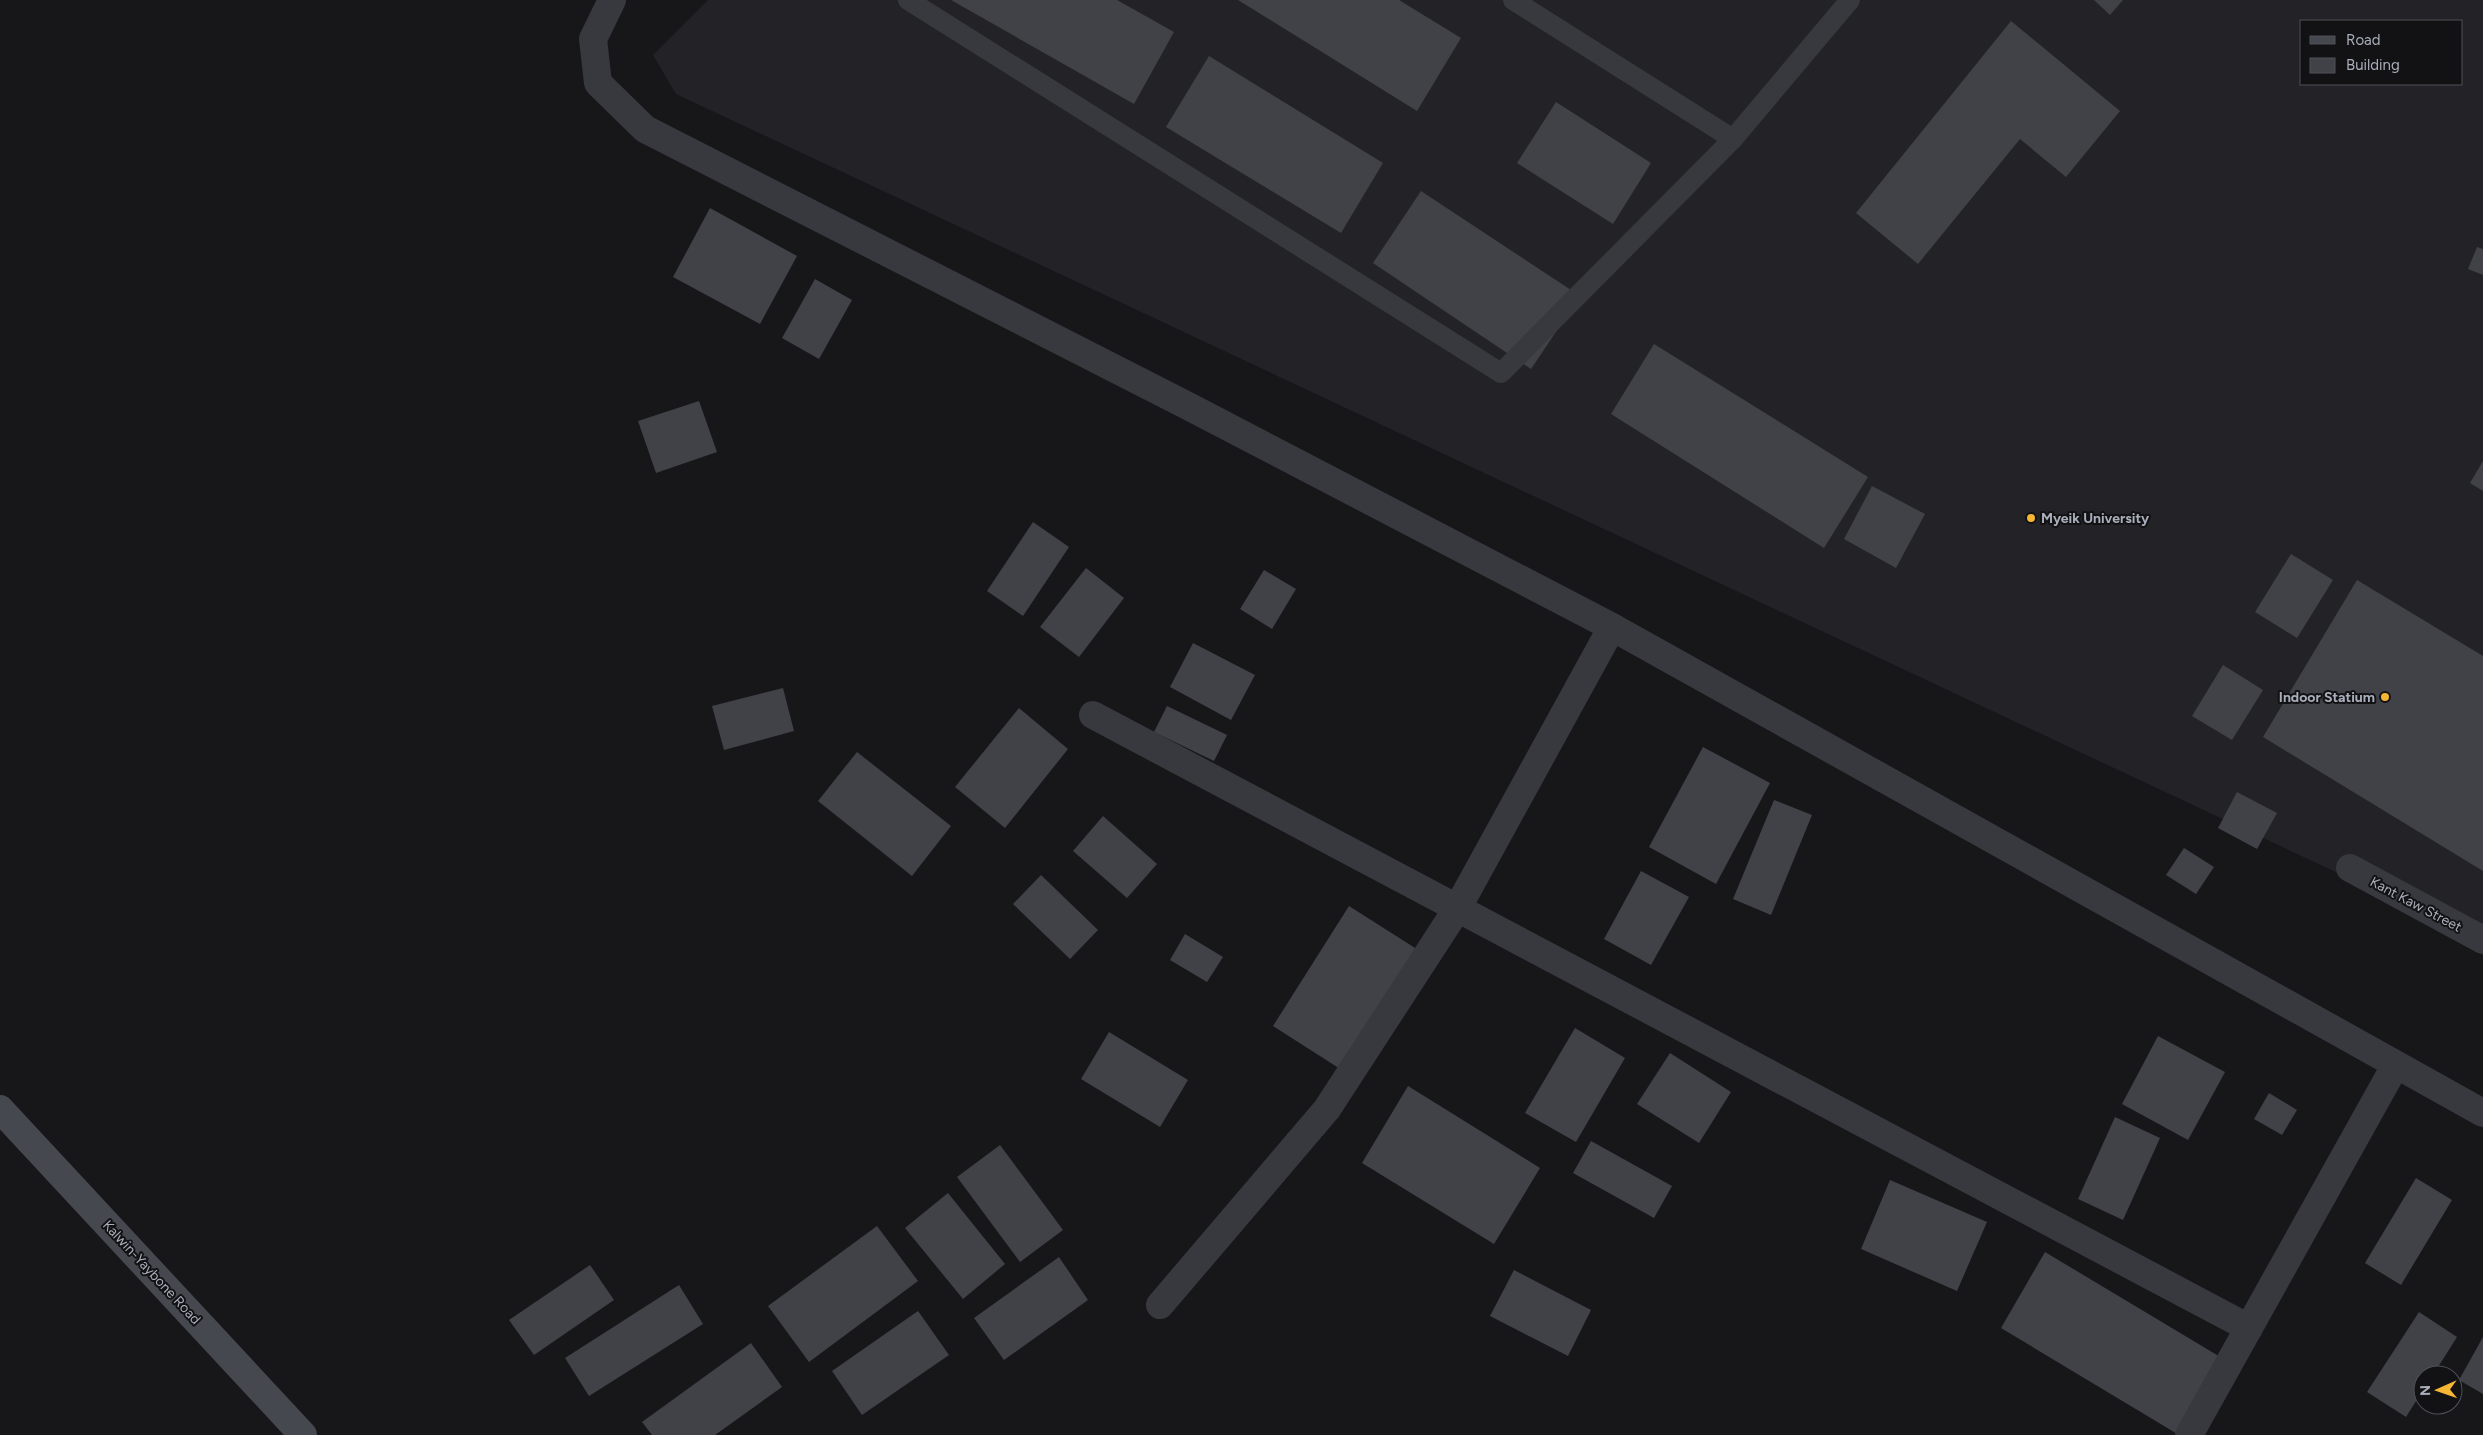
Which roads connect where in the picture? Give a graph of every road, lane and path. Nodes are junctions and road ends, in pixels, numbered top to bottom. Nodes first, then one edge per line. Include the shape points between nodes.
1 (612, 0) edge
2 (908, 0) edge
3 (1513, 0) edge
4 (1850, 0) edge
5 (1733, 139) junction
6 (1612, 626) junction
7 (1093, 715) dead end
8 (2350, 868) dead end
9 (1457, 909) junction
10 (2483, 940) edge
11 (2395, 1066) junction
12 (0, 1109) edge
13 (2483, 1113) edge
14 (1160, 1305) dead end
15 (2249, 1328) junction
16 (303, 1435) edge
17 (2189, 1435) edge

1 - 6 street via 593,39 598,83 646,129
2 - 5 lane via 1501,373
3 - 5 lane
4 - 5 lane
6 - 9 street
6 - 11 street
7 - 9 street
8 - 10 street, Kant Kaw Street
9 - 14 street via 1327,1109
9 - 15 street
11 - 13 street
11 - 15 street
12 - 16 street, Kalwin-Yaybone Road
15 - 17 street

